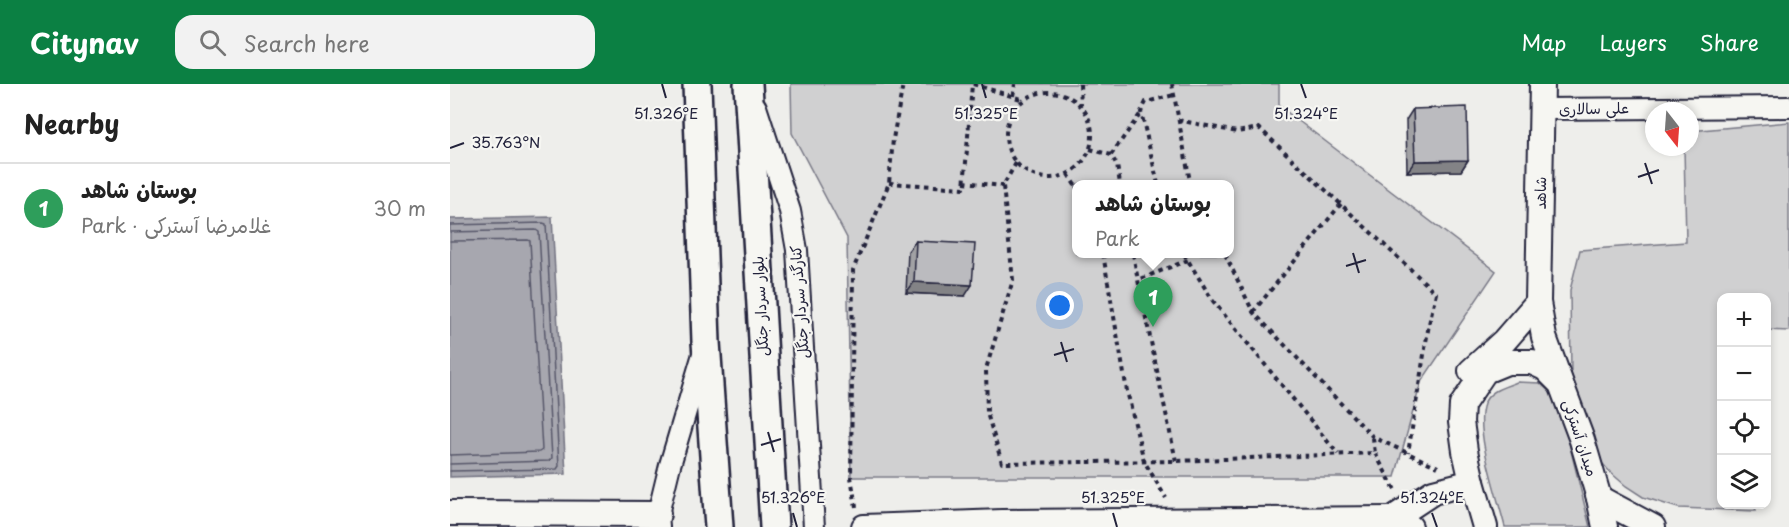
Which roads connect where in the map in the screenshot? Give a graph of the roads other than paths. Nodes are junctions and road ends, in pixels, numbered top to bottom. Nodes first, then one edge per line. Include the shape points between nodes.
1 (696, 84) edge
2 (748, 84) edge
3 (1542, 84) edge
4 (1789, 107) edge
5 (1542, 109) junction
6 (1538, 302) junction
7 (706, 342) junction
8 (1562, 384) junction
9 (1462, 405) junction
10 (1472, 482) junction
11 (1599, 498) junction
12 (450, 513) edge
13 (1402, 519) edge
14 (658, 520) edge
15 (861, 522) edge
16 (1002, 525) edge
17 (719, 527) edge
18 (774, 527) edge
19 (814, 527) edge
20 (1485, 527) edge
21 (1605, 527) edge
22 (1653, 527) edge

1 - 7 main road
2 - 18 main road, بلوار سردار جنگل
2 - 19 street, کنارگذر سردار جنگل via 790,212 797,249
3 - 5 street, شاهد
4 - 5 street, علی سالاری
5 - 6 street, شاهد
6 - 8 street, شاهد via 1544,337
6 - 9 street via 1470,372
7 - 14 street
7 - 17 main road
8 - 9 street, میدان آسترکی via 1532,362 1507,362 1485,371
8 - 11 street, میدان آسترکی
9 - 10 street via 1461,422
10 - 13 street via 1433,492
10 - 20 street
11 - 21 street, میدان آسترکی
11 - 22 street
12 - 14 street
13 - 16 street
15 - 16 street

